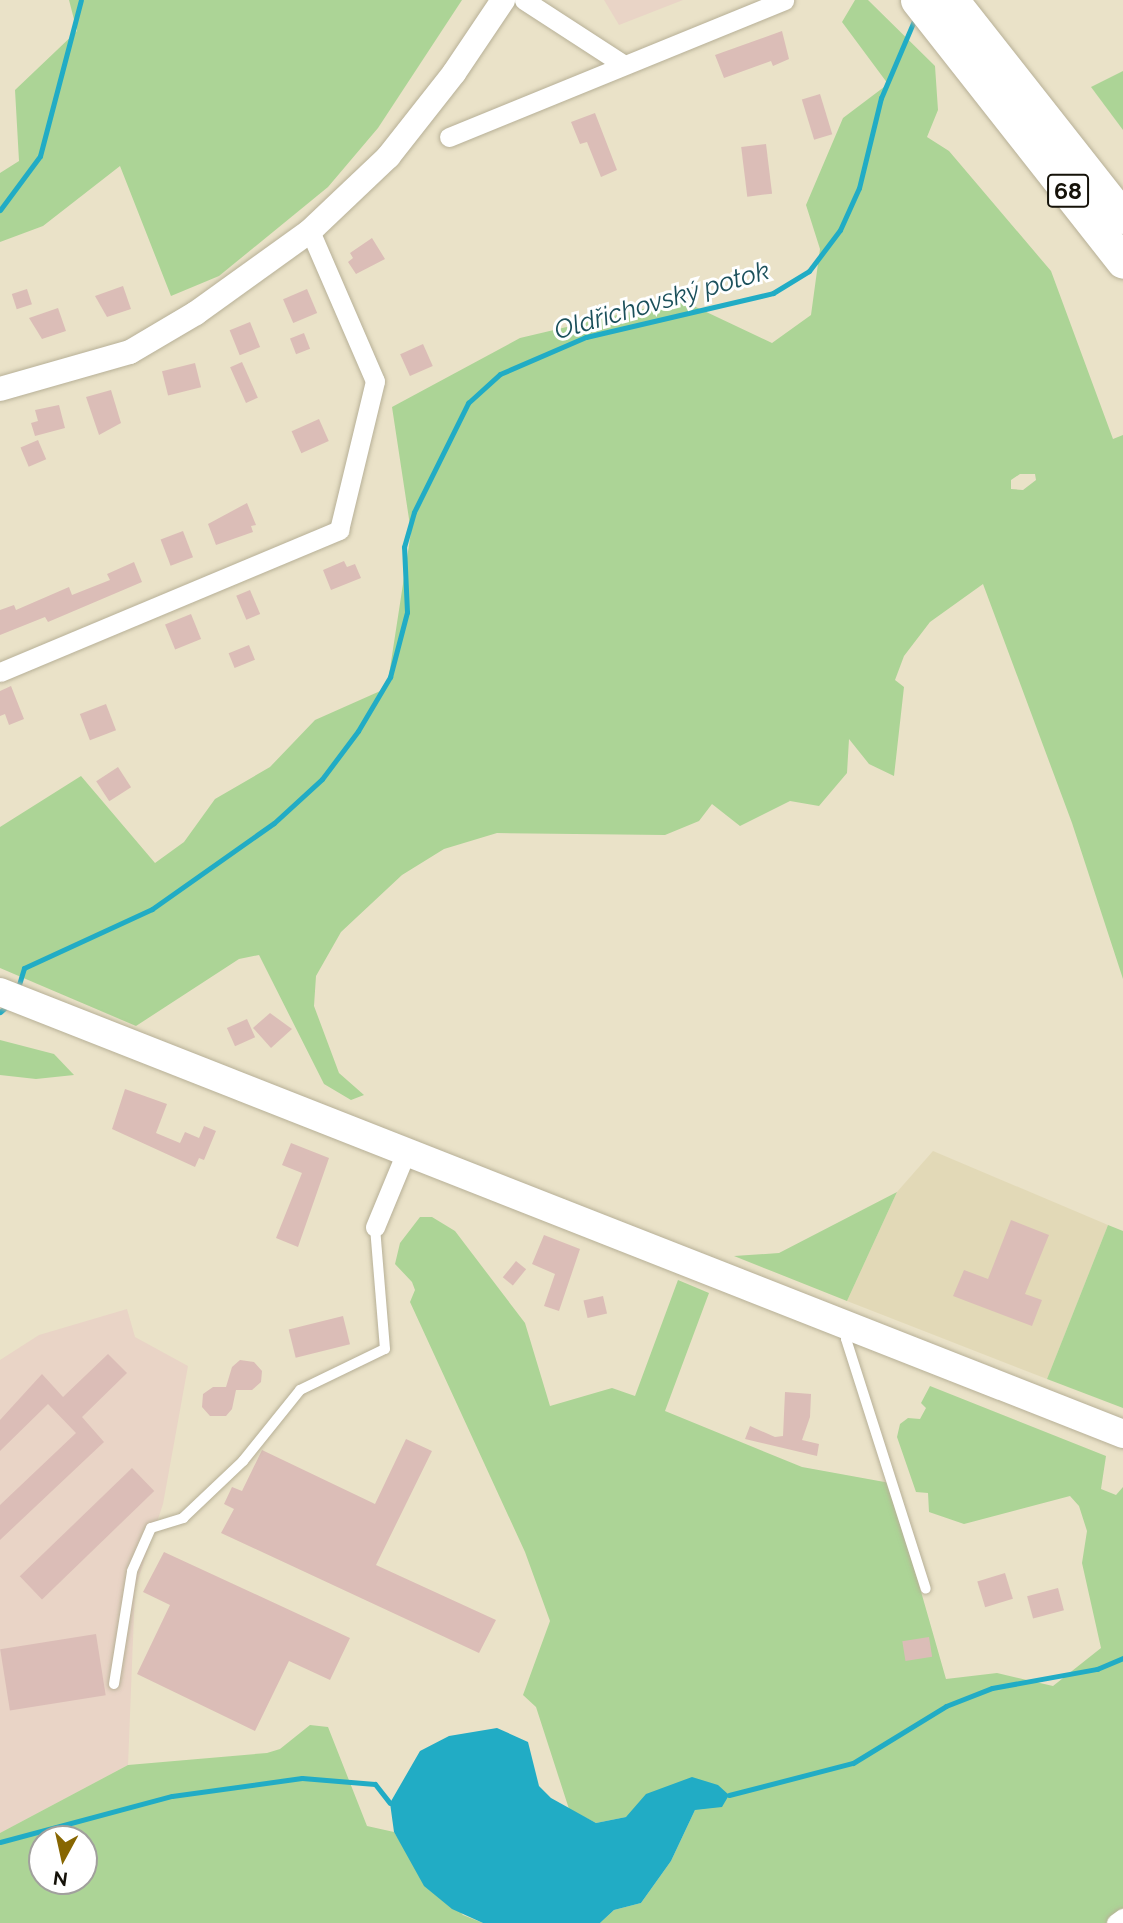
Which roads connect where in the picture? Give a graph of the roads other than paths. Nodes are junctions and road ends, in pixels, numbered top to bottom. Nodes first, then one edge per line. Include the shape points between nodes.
1 (503, 0) edge
2 (524, 0) edge
3 (784, 0) edge
4 (917, 0) edge
5 (952, 0) edge
6 (624, 65) junction
7 (993, 74) junction
8 (449, 137) dead end
9 (1123, 217) edge
10 (310, 231) junction
11 (1123, 262) edge
12 (0, 389) edge
13 (0, 672) edge
14 (0, 992) edge
15 (406, 1152) junction
16 (375, 1227) joint
17 (851, 1328) junction
18 (1123, 1434) edge
19 (926, 1589) dead end
20 (114, 1684) dead end
21 (1123, 1918) edge
22 (1116, 1923) edge

1 - 10 street via 454,73 388,157
2 - 6 street
3 - 6 street
4 - 7 highway, 68
5 - 7 highway, 68
6 - 8 street
7 - 9 highway, 68
7 - 11 highway, 68
10 - 12 street via 195,313 130,352
10 - 13 street via 375,381 340,530
14 - 15 main road
15 - 16 street
15 - 17 main road
16 - 20 lane via 385,1349 300,1390 243,1461 183,1518 150,1528 132,1572
17 - 18 main road
17 - 19 lane via 846,1339
21 - 22 street

